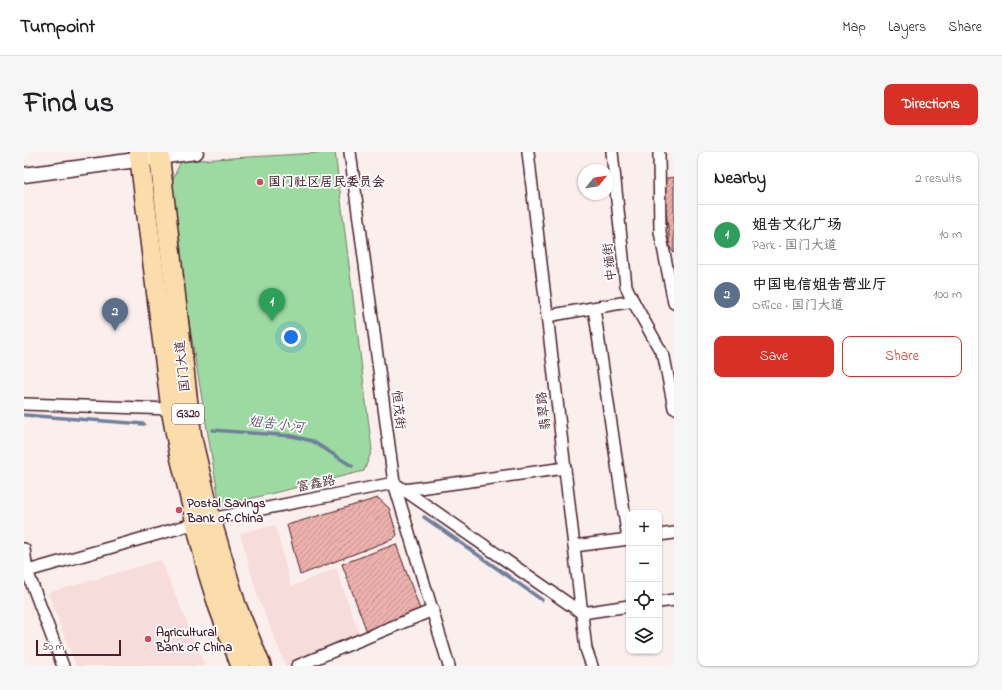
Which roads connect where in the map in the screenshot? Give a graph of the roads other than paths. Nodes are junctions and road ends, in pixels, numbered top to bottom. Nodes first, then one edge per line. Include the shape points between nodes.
1 (196, 152) edge
2 (350, 152) edge
3 (528, 152) edge
4 (612, 152) edge
5 (159, 154) edge
6 (662, 154) edge
7 (140, 156) edge
8 (24, 175) edge
9 (673, 290) edge
10 (633, 301) junction
11 (674, 303) edge
12 (594, 308) junction
13 (547, 316) junction
14 (24, 404) edge
15 (674, 408) edge
16 (171, 409) junction
17 (565, 468) junction
18 (394, 483) junction
19 (404, 490) junction
20 (626, 519) edge
21 (203, 521) junction
22 (674, 533) edge
23 (662, 535) edge
24 (626, 539) edge
25 (574, 546) junction
26 (24, 549) edge
27 (25, 571) edge
28 (674, 600) edge
29 (662, 602) edge
30 (626, 606) edge
31 (432, 610) junction
32 (582, 613) junction
33 (63, 666) edge
34 (241, 666) edge
35 (261, 666) edge
36 (297, 666) edge
37 (449, 666) edge
38 (592, 666) edge

1 - 5 street
2 - 18 street, 恒茂街
3 - 13 street, 翡翠路
4 - 10 street, 中缅街 via 626,286
5 - 7 street
5 - 21 highway, 国门大道 / G320
6 - 9 street via 660,232
7 - 8 street
7 - 16 highway, 国门大道 / G320
9 - 11 street
10 - 12 street
10 - 15 street, 中缅街 via 664,357
12 - 13 street
12 - 20 street
13 - 17 street, 翡翠路
14 - 16 street
16 - 21 highway, 国门大道 / G320 via 179,452
17 - 19 street
17 - 25 street, 翡翠路
18 - 19 street
18 - 21 street, 富鑫路
18 - 31 street, 恒茂街
19 - 32 street
21 - 27 street, 富鑫路
21 - 34 highway, 国门大道 / G320 via 208,573
21 - 35 highway, 国门大道 / G320
22 - 23 street
24 - 25 street
25 - 32 street, 翡翠路
26 - 27 street
27 - 33 street
28 - 29 street
30 - 32 street
31 - 36 street
31 - 37 street, 恒茂街
32 - 38 street, 翡翠路 via 586,649

